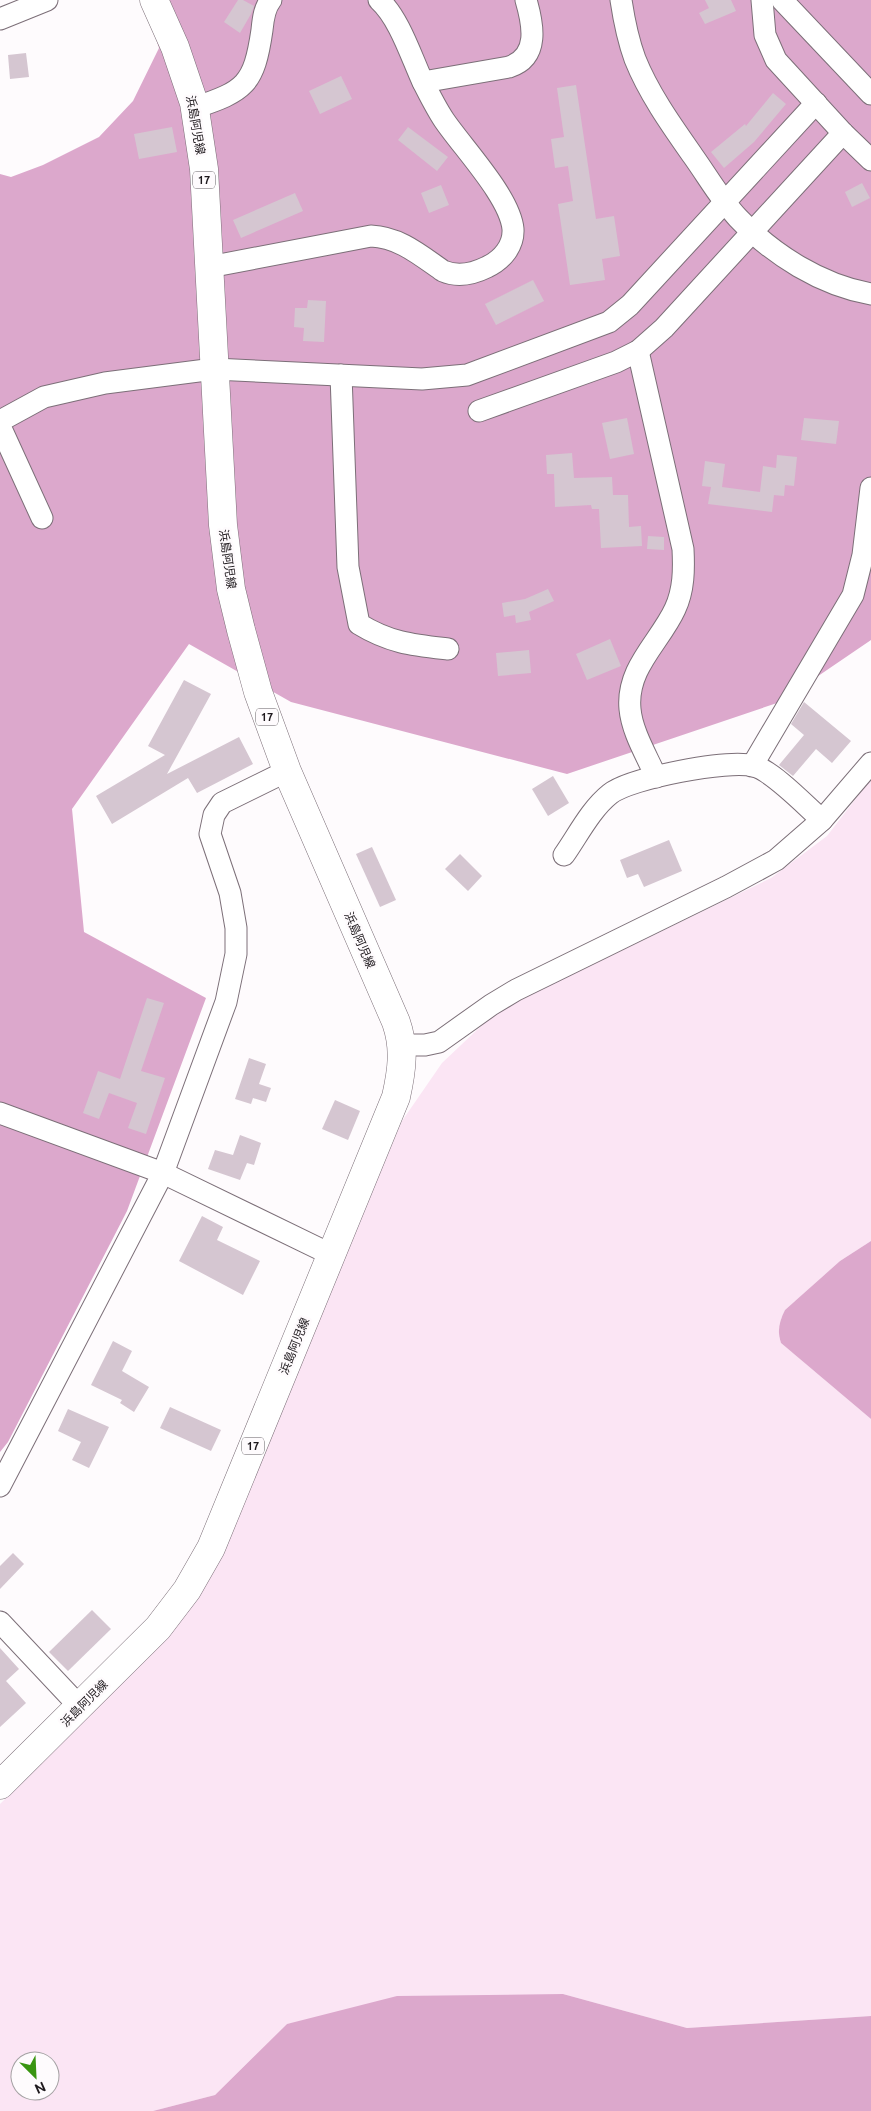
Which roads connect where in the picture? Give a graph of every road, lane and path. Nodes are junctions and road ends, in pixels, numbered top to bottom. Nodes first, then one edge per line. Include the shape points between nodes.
1 (47, 0) edge
2 (154, 0) edge
3 (271, 0) edge
4 (379, 0) edge
5 (526, 0) edge
6 (621, 0) edge
7 (762, 0) edge
8 (782, 0) edge
9 (0, 19) edge
10 (423, 82) junction
11 (871, 94) edge
12 (816, 104) junction
13 (194, 108) junction
14 (843, 133) junction
15 (871, 160) edge
16 (726, 203) junction
17 (752, 231) junction
18 (209, 267) junction
19 (871, 294) edge
20 (638, 351) junction
21 (214, 369) junction
22 (341, 375) junction
23 (479, 411) dead end
24 (0, 421) edge
25 (0, 426) edge
26 (871, 488) edge
27 (42, 518) dead end
28 (868, 533) edge
29 (448, 649) dead end
30 (871, 763) edge
31 (752, 766) junction
32 (287, 771) junction
33 (656, 777) junction
34 (822, 820) junction
35 (564, 855) dead end
36 (402, 1044) junction
37 (0, 1113) edge
38 (163, 1173) junction
39 (332, 1255) junction
40 (0, 1486) edge
41 (0, 1622) edge
42 (80, 1707) junction
43 (0, 1785) edge

1 - 9 street
2 - 13 main road, 浜島阿児線 / 17 via 175,47
3 - 13 street via 264,17 256,64 247,82 225,98
4 - 10 street via 391,14
5 - 10 street via 532,38 528,52 517,64
6 - 16 street via 635,59 651,92
7 - 12 street via 765,35 776,60
8 - 11 street
10 - 18 street via 444,120 510,214 512,240 502,257 472,273 450,274 402,244 371,236
12 - 14 street
12 - 16 street
13 - 18 main road, 浜島阿児線 / 17 via 204,169
14 - 15 street
14 - 17 street
16 - 17 street
16 - 22 street via 609,322 467,375 422,379
17 - 19 street via 790,261 825,280
17 - 20 street via 664,328
18 - 21 main road, 浜島阿児線 / 17
20 - 23 street
20 - 33 street via 683,548 684,567 675,610 638,667 631,692 631,720
21 - 22 street
21 - 24 street via 105,383 44,397
21 - 32 main road, 浜島阿児線 / 17 via 223,525 231,588 258,692
22 - 29 street via 348,567 359,624 387,639
25 - 27 street
26 - 28 street
28 - 31 street via 858,577 846,609
30 - 34 street
31 - 33 street via 724,764
31 - 34 street via 767,772
32 - 36 main road, 浜島阿児線 / 17 via 396,1022
32 - 38 street via 222,803 211,820 210,834 234,912 236,954 219,1024
33 - 35 street via 624,785 610,793
34 - 36 street via 776,860 726,888 516,990 439,1042
36 - 39 main road, 浜島阿児線 / 17 via 402,1070 396,1097
37 - 38 street
38 - 39 street
38 - 40 street
39 - 42 main road, 浜島阿児線 / 17 via 212,1548 200,1570 158,1628
41 - 42 street
42 - 43 main road, 浜島阿児線 / 17

